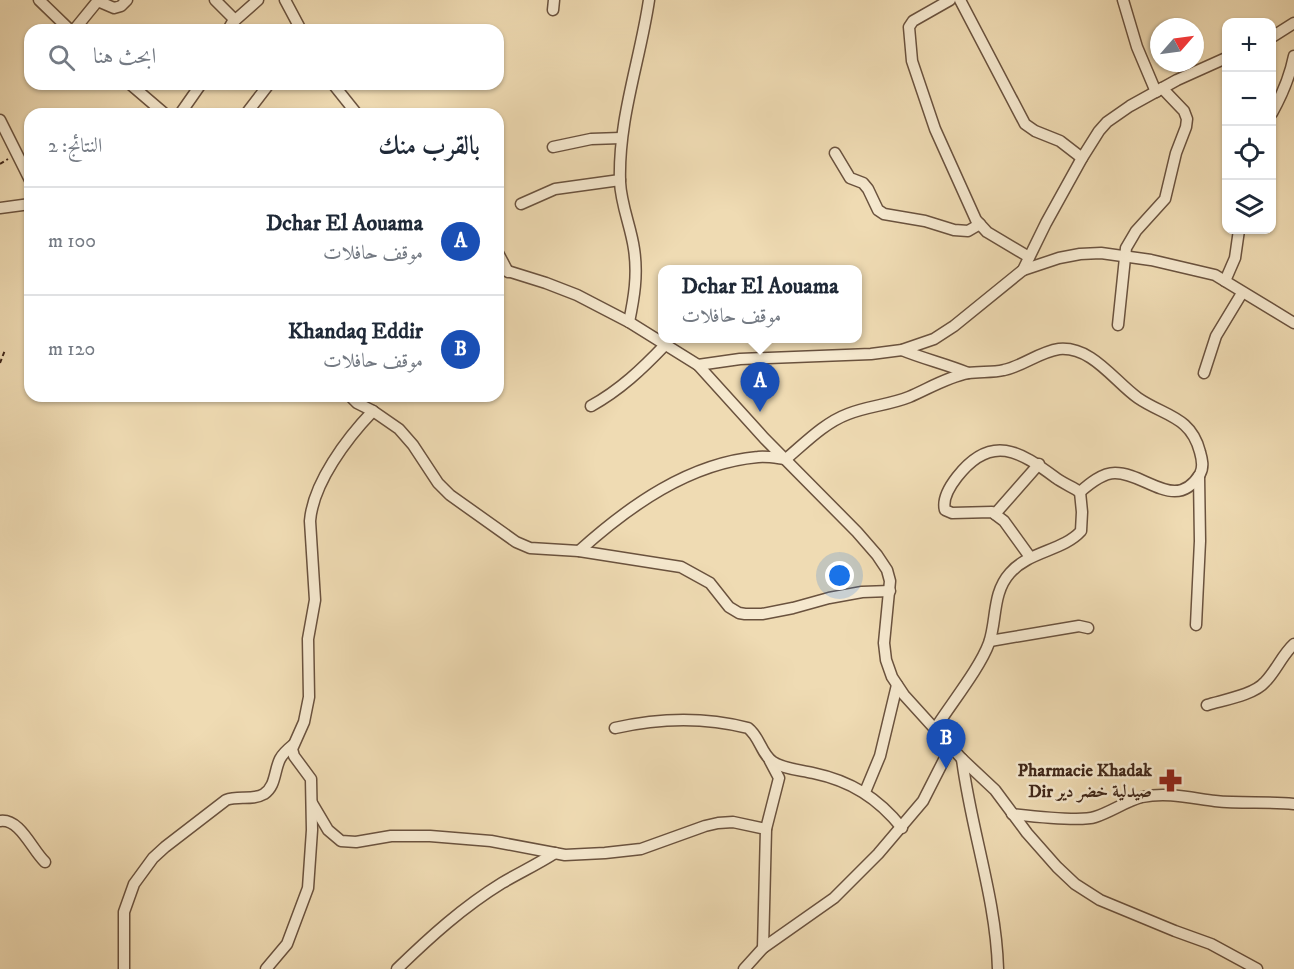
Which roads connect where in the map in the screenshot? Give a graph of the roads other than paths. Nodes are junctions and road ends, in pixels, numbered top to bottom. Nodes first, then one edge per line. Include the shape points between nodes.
1 (39, 0) edge
2 (127, 0) edge
3 (215, 0) edge
4 (258, 0) edge
5 (285, 0) edge
6 (649, 0) edge
7 (950, 0) edge
8 (960, 0) edge
9 (1122, 0) edge
10 (235, 20) junction
11 (1294, 23) edge
12 (65, 24) edge
13 (77, 24) edge
14 (232, 24) edge
15 (298, 24) edge
16 (1276, 34) edge
17 (1294, 56) edge
18 (1222, 60) edge
19 (137, 90) edge
20 (197, 90) edge
21 (264, 90) edge
22 (338, 90) edge
23 (1159, 90) junction
24 (1276, 106) edge
25 (156, 108) edge
26 (184, 108) edge
27 (251, 108) edge
28 (352, 108) edge
29 (0, 120) edge
30 (621, 138) junction
31 (552, 147) dead end
32 (835, 153) dead end
33 (1082, 158) junction
34 (24, 168) edge
35 (620, 180) junction
36 (521, 204) dead end
37 (24, 205) edge
38 (0, 208) edge
39 (980, 224) junction
40 (1239, 234) edge
41 (1029, 256) junction
42 (1125, 256) junction
43 (504, 270) edge
44 (1023, 270) junction
45 (1225, 281) junction
46 (1242, 293) junction
47 (629, 322) junction
48 (1294, 323) edge
49 (1118, 325) dead end
50 (658, 341) edge
51 (662, 343) edge
52 (665, 345) junction
53 (902, 350) junction
54 (698, 365) junction
55 (968, 373) junction
56 (1204, 373) dead end
57 (356, 402) edge
58 (591, 406) dead end
59 (374, 411) junction
60 (786, 459) junction
61 (1039, 464) junction
62 (1199, 476) junction
63 (1080, 492) junction
64 (995, 514) junction
65 (579, 551) junction
66 (1030, 557) junction
67 (890, 591) junction
68 (1196, 625) dead end
69 (1088, 628) dead end
70 (990, 641) junction
71 (1294, 644) edge
72 (897, 685) junction
73 (1207, 705) dead end
74 (615, 728) dead end
75 (935, 729) junction
76 (293, 745) junction
77 (951, 746) junction
78 (962, 759) junction
79 (770, 760) junction
80 (865, 792) junction
81 (312, 803) junction
82 (1294, 804) edge
83 (1012, 814) junction
84 (0, 821) edge
85 (902, 828) junction
86 (766, 829) junction
87 (555, 853) junction
88 (45, 862) dead end
89 (763, 948) junction
90 (124, 969) edge
91 (266, 969) edge
92 (397, 969) edge
93 (744, 969) edge
94 (998, 969) edge
95 (1257, 969) edge

1 - 12 street
2 - 13 street via 114,8 96,3
3 - 10 street
4 - 10 street
5 - 15 street
6 - 30 street
7 - 39 street via 913,21 909,43 935,129
8 - 33 street via 1025,124 1060,141
9 - 23 street via 1137,47
10 - 14 street
11 - 16 street
17 - 24 street
18 - 23 street
19 - 25 street
20 - 26 street
21 - 27 street
22 - 28 street
23 - 33 street via 1107,122
23 - 42 street via 1184,111 1186,127 1165,200 1136,231
29 - 34 street
30 - 31 street
30 - 35 street
32 - 39 street via 850,178 868,189 878,210 954,230 968,231
33 - 41 street
35 - 36 street via 555,189
35 - 47 street via 636,269
37 - 38 street
39 - 41 street
40 - 45 street via 1236,258
41 - 44 street
42 - 44 street via 1080,254
42 - 45 street via 1215,275
42 - 49 street
43 - 47 street via 577,295
44 - 53 street via 934,339
45 - 46 street
46 - 48 street
46 - 56 street via 1216,336
47 - 50 street
51 - 52 street
52 - 54 street
52 - 58 street via 638,374
53 - 54 street
53 - 55 street
54 - 60 street
55 - 60 street via 889,404 848,414 818,432
55 - 62 street via 1004,370 1057,350 1074,350 1104,368 1139,399 1191,430 1202,459
57 - 59 street
59 - 65 street via 399,429 450,495 499,531 530,548
59 - 76 street via 355,429 315,494 311,509 315,600 308,639 309,697 304,722
60 - 65 street via 739,460 681,479 648,497
60 - 67 street via 877,555 887,570
61 - 63 street
61 - 64 street
61 - 64 street via 1003,450 981,456 962,471 946,496 945,510
62 - 63 street via 1184,490 1174,492 1114,473
62 - 68 street
63 - 66 street via 1081,531
64 - 66 street
65 - 67 street via 681,567 710,583 729,606 745,614 762,614 862,592
66 - 70 street via 1006,578 995,606
67 - 72 street via 884,644
69 - 70 street via 1079,626
70 - 75 street
71 - 73 street via 1263,685
72 - 75 street
72 - 80 street via 880,756
74 - 79 street via 659,721 731,724 754,732
75 - 77 street
76 - 81 street via 294,756 311,780
76 - 90 street via 280,759 266,793 225,800 165,847 142,871 124,912
77 - 78 street
77 - 85 street via 923,801
78 - 83 street
78 - 94 street via 993,912
79 - 80 street via 780,766 830,777
79 - 86 street via 779,778
80 - 85 street
81 - 87 street via 328,830 341,841 430,836 491,841
81 - 91 street via 308,888 287,944
82 - 83 street via 1216,801 1184,795 1142,797 1093,818
83 - 95 street via 1057,867 1100,900 1211,944
84 - 88 street via 16,827
85 - 89 street via 834,898
86 - 87 street via 718,823 641,849 583,855
86 - 89 street
87 - 92 street via 464,909
89 - 93 street

